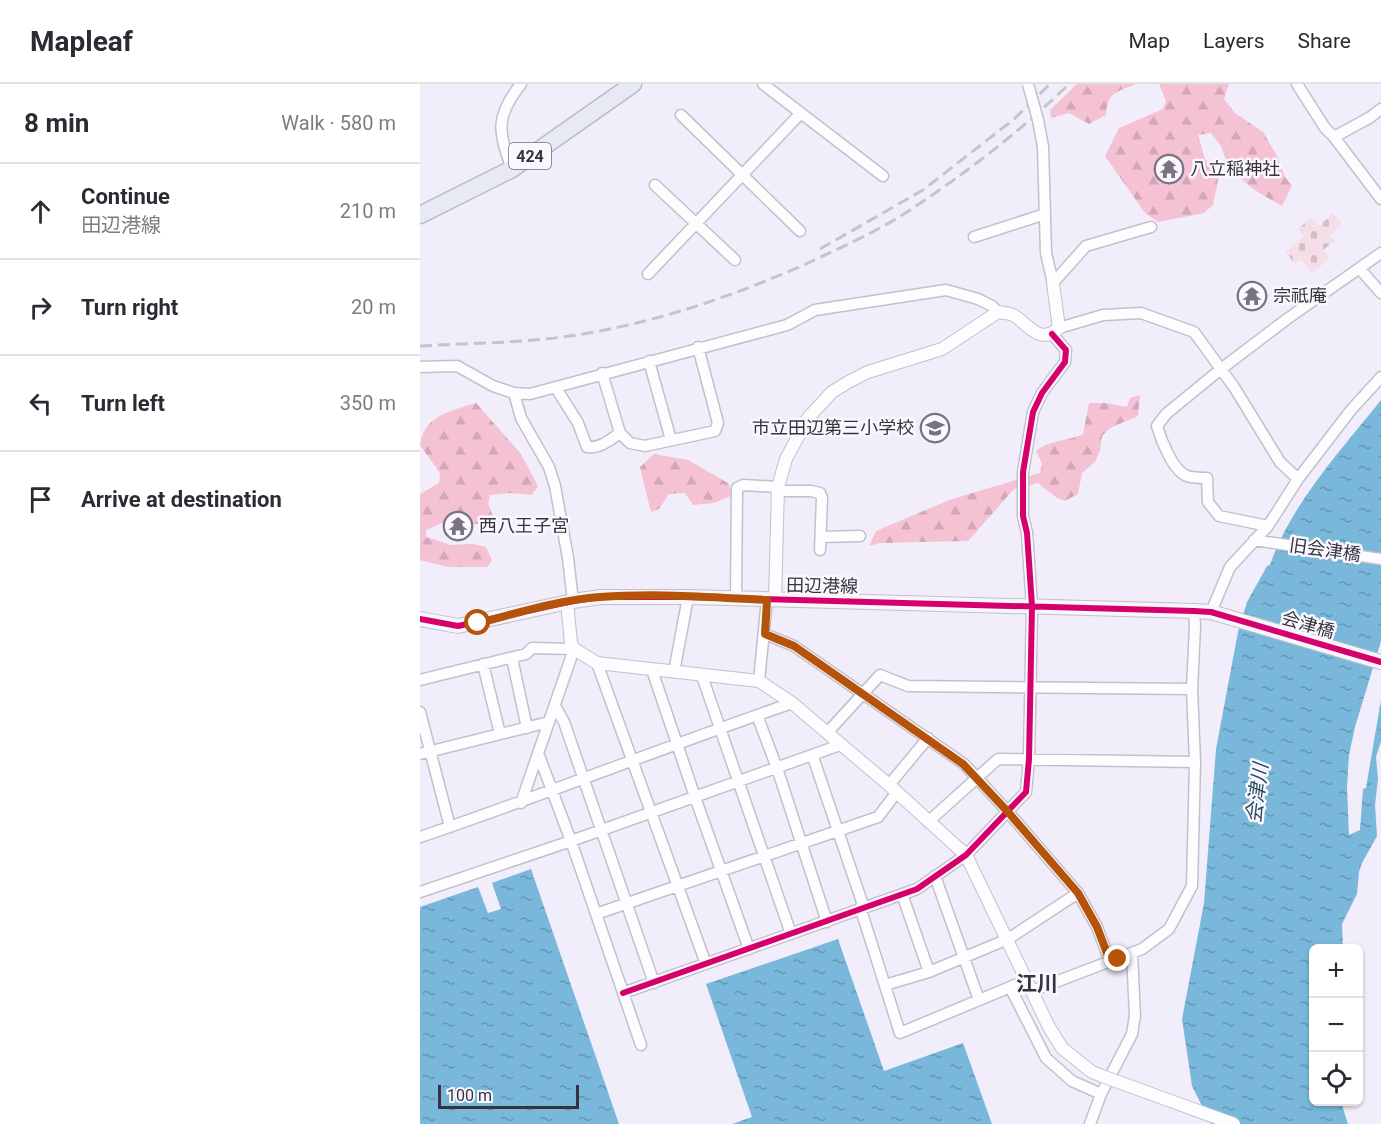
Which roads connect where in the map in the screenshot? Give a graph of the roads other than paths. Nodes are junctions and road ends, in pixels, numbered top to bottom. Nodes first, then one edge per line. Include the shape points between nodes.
1 (520, 84) edge
2 (633, 84) edge
3 (763, 84) edge
4 (1028, 84) edge
5 (1297, 84) edge
6 (1381, 109) edge
7 (800, 114) junction
8 (681, 115) dead end
9 (1334, 137) junction
10 (512, 169) junction
11 (742, 175) junction
12 (883, 176) dead end
13 (655, 185) dead end
14 (1381, 199) edge
15 (1045, 214) junction
16 (420, 215) edge
17 (696, 224) junction
18 (1151, 227) dead end
19 (800, 231) dead end
20 (974, 237) dead end
21 (1381, 253) edge
22 (735, 260) dead end
23 (1360, 269) junction
24 (648, 274) dead end
25 (1053, 283) junction
26 (1381, 294) edge
27 (998, 312) junction
28 (1055, 331) junction
29 (698, 347) junction
30 (649, 361) junction
31 (420, 367) edge
32 (1221, 369) junction
33 (602, 373) junction
34 (1381, 378) edge
35 (556, 388) junction
36 (514, 393) junction
37 (620, 433) junction
38 (671, 440) junction
39 (1298, 478) junction
40 (778, 489) junction
41 (1268, 525) junction
42 (860, 536) dead end
43 (821, 537) junction
44 (1254, 540) junction
45 (820, 550) dead end
46 (1381, 559) edge
47 (688, 597) junction
48 (736, 598) junction
49 (771, 600) junction
50 (570, 601) junction
51 (1032, 606) junction
52 (1194, 611) junction
53 (1211, 612) junction
54 (1227, 616) joint
55 (420, 619) edge
56 (765, 634) junction
57 (574, 649) junction
58 (512, 658) junction
59 (1381, 662) edge
60 (597, 663) junction
61 (483, 664) junction
62 (652, 670) junction
63 (674, 672) junction
64 (702, 676) junction
65 (420, 680) edge
66 (759, 681) junction
67 (1031, 688) junction
68 (1192, 689) junction
69 (863, 694) junction
70 (792, 704) junction
71 (555, 706) junction
72 (420, 712) edge
73 (757, 715) junction
74 (549, 722) junction
75 (527, 728) junction
76 (718, 728) junction
77 (827, 733) junction
78 (500, 734) junction
79 (928, 738) junction
80 (677, 743) junction
81 (840, 745) junction
82 (425, 753) edge
83 (538, 753) junction
84 (813, 757) junction
85 (1029, 759) junction
86 (632, 760) junction
87 (1196, 762) junction
88 (777, 768) junction
89 (583, 778) junction
90 (976, 779) junction
91 (738, 782) junction
92 (553, 789) junction
93 (893, 789) junction
94 (695, 797) junction
95 (521, 803) junction
96 (1008, 812) junction
97 (651, 813) junction
98 (928, 822) junction
99 (450, 827) junction
100 (601, 831) junction
101 (838, 831) junction
102 (420, 837) edge
103 (571, 841) junction
104 (800, 843) junction
105 (966, 855) junction
106 (764, 856) junction
107 (721, 870) junction
108 (935, 876) junction
109 (678, 885) junction
110 (420, 892) edge
111 (1078, 893) junction
112 (902, 894) junction
113 (626, 903) junction
114 (861, 910) junction
115 (596, 914) junction
116 (828, 922) junction
117 (791, 934) junction
118 (1008, 939) junction
119 (749, 949) junction
120 (1132, 954) junction
121 (963, 957) junction
122 (1110, 961) junction
123 (706, 964) junction
124 (929, 972) junction
125 (654, 983) junction
126 (885, 985) junction
127 (1029, 986) junction
128 (1010, 987) junction
129 (623, 993) junction
130 (979, 1000) junction
131 (641, 1045) dead end
132 (1101, 1094) junction
133 (1090, 1124) edge
134 (1234, 1124) edge

1 - 10 street via 506,102 502,118 501,140
2 - 10 highway, 424
3 - 7 street
4 - 15 street, bridge via 1043,147
5 - 9 street
6 - 9 street
7 - 11 street
7 - 12 street
8 - 11 street
9 - 14 street
10 - 16 highway, 424
11 - 17 street
11 - 19 street
13 - 17 street
15 - 20 street
15 - 25 street via 1046,253
17 - 22 street
17 - 24 street
18 - 25 street via 1086,246
21 - 23 street
23 - 26 street
23 - 32 street
25 - 28 street
27 - 28 street via 1012,314 1029,329 1046,336
27 - 29 street via 978,299 946,290 815,310 787,325
27 - 40 street via 942,348 868,372 832,392 808,418 794,441
28 - 32 street via 1102,315 1141,313 1194,332
28 - 51 street via 1066,350 1065,362 1033,412 1023,472
29 - 30 street
29 - 38 street via 718,423 716,431
30 - 33 street
30 - 38 street
31 - 36 street via 457,366
32 - 39 street via 1280,462
32 - 41 street via 1157,426 1180,471 1207,478 1208,502 1220,516
33 - 35 street
33 - 37 street
34 - 39 street
35 - 36 street
35 - 37 street via 578,423 587,447 594,448
36 - 50 street via 520,418 549,466 555,486 568,558
37 - 38 street via 630,443 645,446
39 - 41 street
40 - 43 street via 820,493
40 - 48 street via 743,485 737,488
40 - 49 street
41 - 44 street
42 - 43 street
43 - 45 street
44 - 46 street, 旧会津橋
44 - 53 street via 1230,567
47 - 48 main road, 田辺港線
47 - 50 main road, 田辺港線
47 - 63 street
48 - 49 main road, 田辺港線
49 - 51 main road, 田辺港線
49 - 56 street
50 - 55 main road, 田辺港線 via 458,626
50 - 57 street
51 - 52 main road, 田辺港線
51 - 67 street
52 - 53 main road, 田辺港線
52 - 68 street
53 - 54 main road, 田辺港線
54 - 59 main road, 会津橋
56 - 66 street
56 - 69 street via 794,646
57 - 58 street via 532,648
57 - 60 street
57 - 71 street
58 - 61 street
58 - 75 street
60 - 62 street
60 - 86 street
61 - 65 street
61 - 78 street
62 - 63 street
62 - 80 street
63 - 64 street
64 - 66 street
64 - 76 street
66 - 70 street
67 - 68 street
67 - 69 street via 908,686 880,675
67 - 85 street
68 - 87 street
69 - 77 street
69 - 79 street
70 - 73 street
70 - 77 street
71 - 74 street
71 - 89 street
72 - 82 street
73 - 76 street
73 - 88 street
74 - 75 street
74 - 83 street
75 - 78 street
76 - 80 street
76 - 91 street
77 - 81 street
78 - 82 street
79 - 90 street
79 - 93 street
80 - 86 street
80 - 94 street
81 - 84 street
81 - 93 street
82 - 99 street
83 - 92 street
83 - 95 street
84 - 88 street
84 - 101 street
85 - 87 street
85 - 90 street via 998,759
85 - 96 street via 1026,792
86 - 89 street
86 - 97 street
87 - 120 street via 1192,886 1168,929
88 - 91 street
88 - 104 street
89 - 92 street
89 - 100 street
90 - 96 street
90 - 98 street
91 - 94 street
91 - 106 street
92 - 95 street
92 - 103 street
93 - 98 street
93 - 101 street via 879,817
94 - 97 street
94 - 107 street
95 - 99 street
96 - 105 street
96 - 111 street
97 - 100 street
97 - 109 street
98 - 105 street
99 - 102 street
100 - 103 street
100 - 113 street
101 - 104 street
101 - 114 street via 862,902
103 - 110 street
103 - 115 street
104 - 106 street
104 - 116 street
105 - 108 street
105 - 118 street
106 - 107 street
106 - 117 street
107 - 109 street
107 - 119 street
108 - 112 street
108 - 121 street
109 - 113 street
109 - 123 street
111 - 118 street
111 - 122 street
112 - 114 street
112 - 124 street
113 - 115 street
113 - 125 street
114 - 116 street
114 - 126 street
115 - 129 street
116 - 117 street
117 - 119 street
118 - 121 street
118 - 127 street
119 - 123 street
120 - 122 street
120 - 132 street via 1132,1034
121 - 124 street
121 - 130 street
122 - 127 street
123 - 125 street
124 - 126 street
125 - 129 street
126 - 130 street via 900,1033
127 - 128 street
127 - 134 street, bridge via 1062,1048 1092,1072
128 - 130 street
128 - 132 street via 1046,1058 1072,1080
129 - 131 street
132 - 133 street

